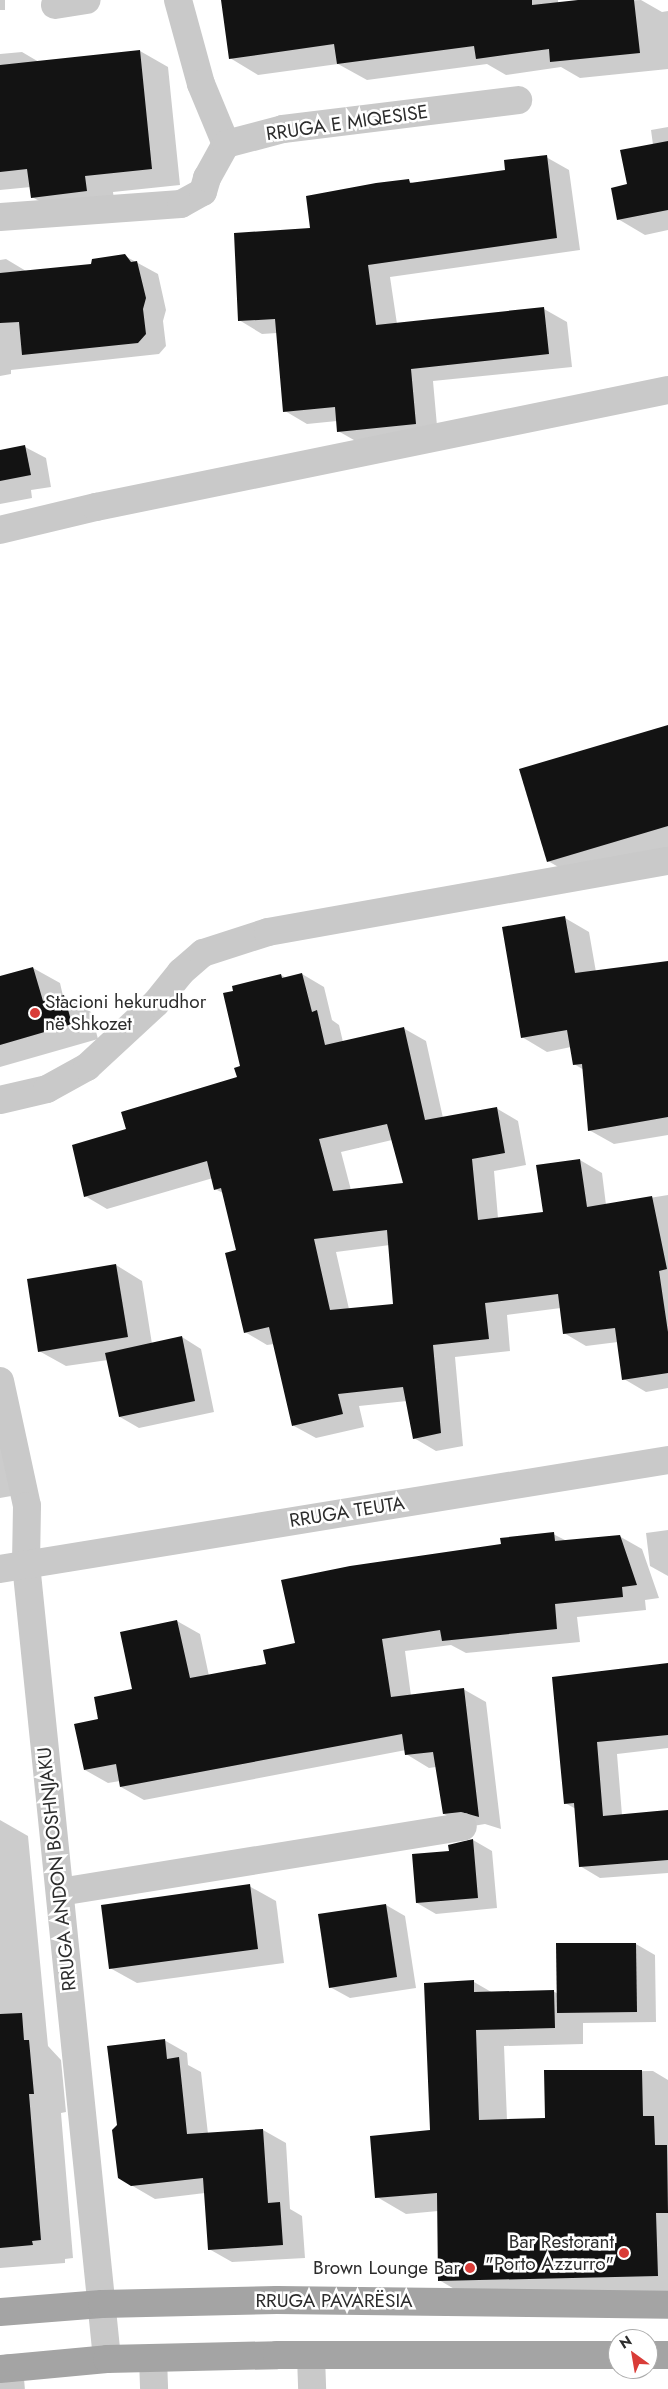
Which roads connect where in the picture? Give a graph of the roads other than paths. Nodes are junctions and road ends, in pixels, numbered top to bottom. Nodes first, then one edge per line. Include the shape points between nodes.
1 (87, 0) edge
2 (178, 0) edge
3 (55, 5) dead end
4 (518, 100) dead end
5 (226, 144) junction
6 (0, 217) edge
7 (668, 390) edge
8 (0, 530) edge
9 (668, 861) edge
10 (0, 1100) edge
11 (0, 1381) edge
12 (668, 1460) edge
13 (13, 1567) edge
14 (463, 1827) dead end
15 (60, 1892) junction
16 (102, 2304) junction
17 (668, 2305) edge
18 (0, 2312) edge
19 (608, 2355) edge
20 (311, 2356) junction
21 (154, 2358) junction
22 (107, 2359) junction
23 (6, 2375) edge
24 (154, 2389) edge
25 (312, 2389) edge

1 - 3 street
2 - 5 street via 201,84
4 - 5 street, RRUGA E MIQESISE via 284,129
5 - 6 street via 207,178 204,192 181,204
7 - 8 street via 96,507
9 - 10 street via 268,932 203,953 181,972 156,1003 87,1067 47,1089
11 - 13 street, RRUGA ANDON BOSHNJAKU via 27,1506
12 - 13 street, RRUGA TEUTA
13 - 15 street, RRUGA ANDON BOSHNJAKU
14 - 15 street
15 - 16 street, RRUGA ANDON BOSHNJAKU
16 - 17 main road, RRUGA PAVARËSIA via 277,2300
16 - 18 main road, RRUGA PAVARËSIA
16 - 22 street, RRUGA ANDON BOSHNJAKU
19 - 20 main road
20 - 21 main road
20 - 25 street
21 - 22 main road
21 - 24 street
22 - 23 main road

